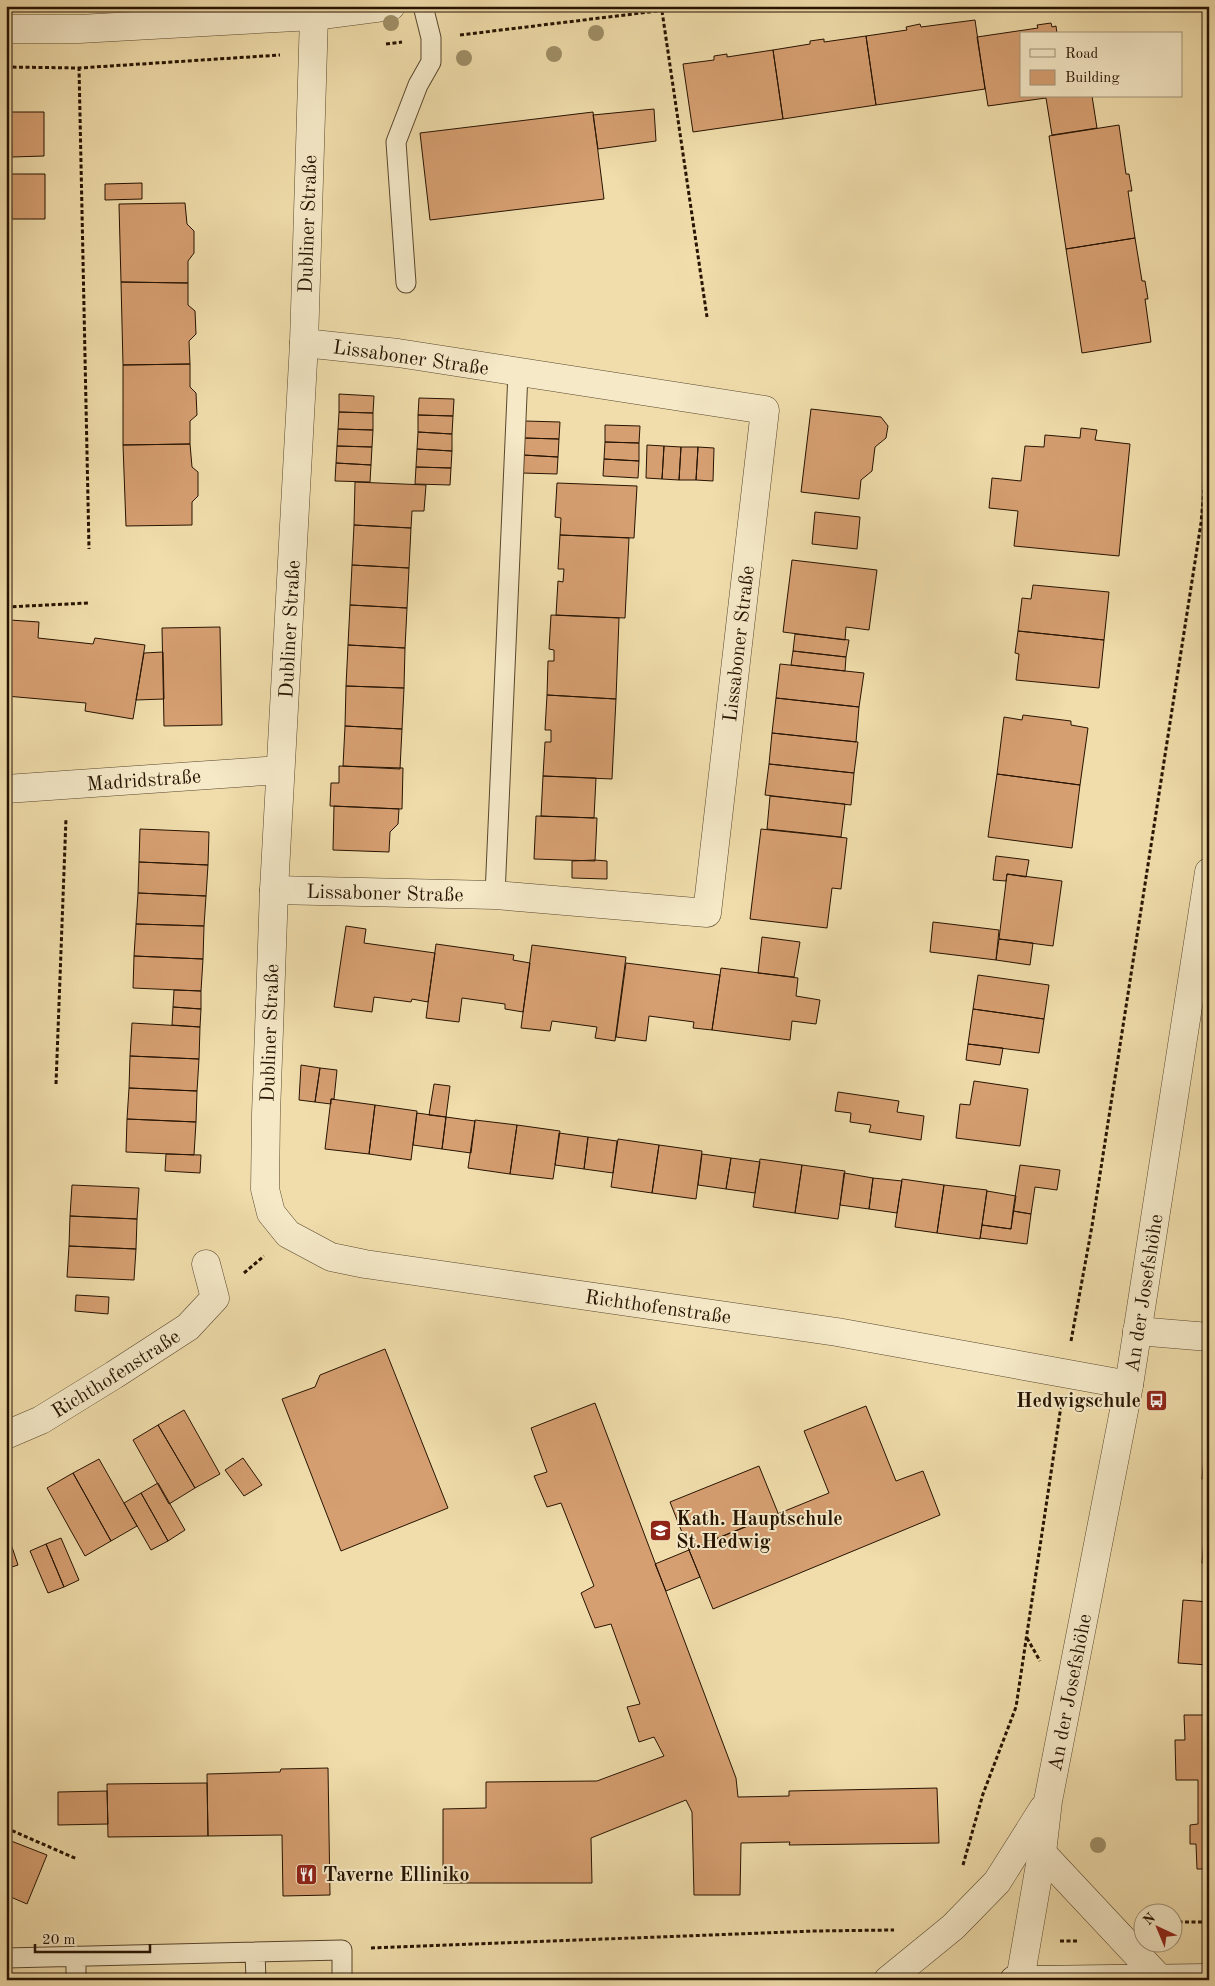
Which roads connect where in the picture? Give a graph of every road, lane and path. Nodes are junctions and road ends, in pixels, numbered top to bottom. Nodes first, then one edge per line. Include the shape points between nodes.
1 (391, 6) edge
2 (424, 6) edge
3 (1207, 6) edge
4 (312, 11) edge
5 (662, 11) dead end
6 (1209, 15) edge
7 (6, 29) edge
8 (79, 29) junction
9 (406, 283) dead end
10 (707, 317) dead end
11 (304, 342) junction
12 (518, 373) junction
13 (1209, 434) edge
14 (89, 549) dead end
15 (89, 603) dead end
16 (6, 607) edge
17 (280, 770) junction
18 (68, 785) junction
19 (6, 789) edge
20 (1209, 872) edge
21 (274, 890) junction
22 (496, 895) junction
23 (56, 1084) dead end
24 (288, 1234) junction
25 (206, 1264) dead end
26 (215, 1298) junction
27 (1137, 1331) junction
28 (1209, 1337) edge
29 (1066, 1373) junction
30 (1129, 1385) junction
31 (6, 1435) edge
32 (1048, 1801) junction
33 (6, 1828) edge
34 (1042, 1853) junction
35 (77, 1859) dead end
36 (959, 1870) dead end
37 (1182, 1922) edge
38 (1209, 1922) edge
39 (900, 1930) dead end
40 (342, 1950) junction
41 (255, 1952) junction
42 (76, 1956) junction
43 (6, 1958) edge
44 (1209, 1978) edge
45 (1160, 1979) edge
46 (76, 1980) edge
47 (256, 1980) edge
48 (342, 1980) edge
49 (888, 1980) edge
50 (1014, 1980) edge
51 (1020, 1980) edge

1 - 4 street
2 - 9 lane via 431,38 431,62 418,85 396,142
3 - 6 path
4 - 8 street
4 - 11 street, Dubliner Straße
5 - 10 path
7 - 8 street
8 - 14 path
11 - 12 street, Lissaboner Straße via 398,353
11 - 17 street, Dubliner Straße
12 - 22 lane, Lissaboner Straße
12 - 22 street, Lissaboner Straße via 765,410 707,913
13 - 29 path via 1201,523 1092,1226
15 - 16 path
17 - 18 street, Madridstraße
17 - 21 street, Dubliner Straße
18 - 19 street, Madridstraße
18 - 23 path
20 - 27 street, An der Josefshöhe
21 - 22 street, Lissaboner Straße
21 - 24 street, Dubliner Straße via 265,1189 272,1213
24 - 26 path
24 - 29 street, Richthofenstraße via 331,1257 365,1264 837,1332
25 - 26 street
26 - 31 street, Richthofenstraße via 188,1327 114,1376 41,1420
27 - 28 street
27 - 30 street, An der Josefshöhe
29 - 30 street, Richthofenstraße
29 - 36 path via 1016,1707 983,1794 965,1862
30 - 32 street, An der Josefshöhe
32 - 34 street, An der Josefshöhe
32 - 49 street, An der Josefshöhe via 998,1882 953,1928
33 - 35 path
34 - 45 street
34 - 51 street, An der Josefshöhe
37 - 38 path
39 - 40 path
40 - 41 lane
40 - 48 lane
41 - 42 lane
41 - 47 lane
42 - 43 lane
42 - 46 lane
44 - 45 street
45 - 51 street
50 - 51 street

